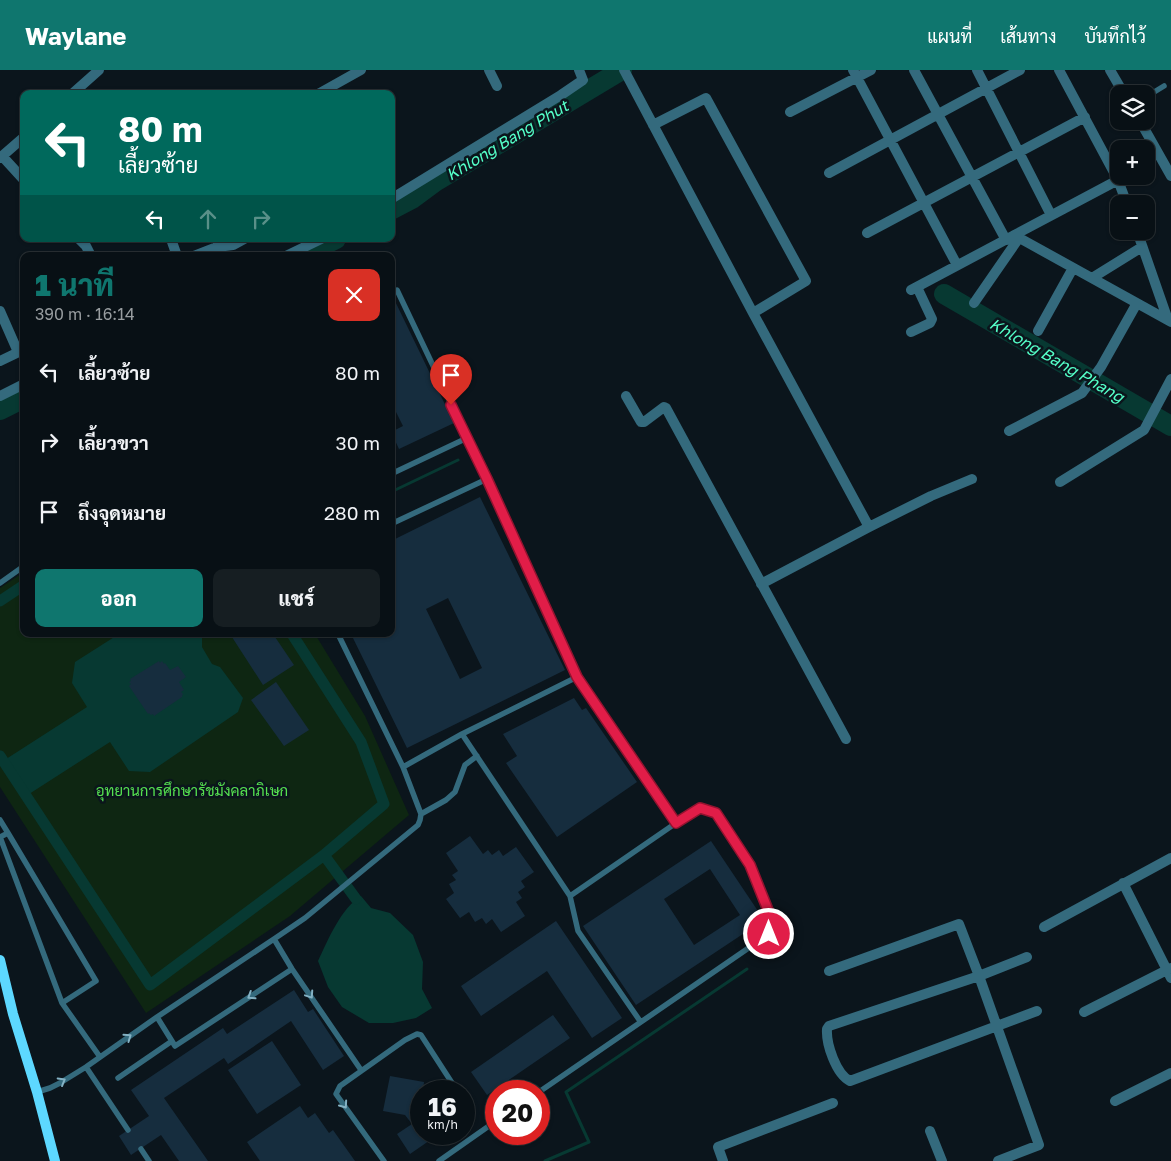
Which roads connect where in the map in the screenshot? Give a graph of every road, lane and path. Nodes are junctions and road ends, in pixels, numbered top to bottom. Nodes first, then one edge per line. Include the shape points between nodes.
1 (98, 70) edge
2 (361, 70) edge
3 (488, 70) edge
4 (579, 70) edge
5 (624, 70) edge
6 (871, 70) edge
7 (914, 70) edge
8 (977, 70) edge
9 (1020, 70) edge
10 (1059, 70) edge
11 (1110, 70) edge
12 (854, 74) edge
13 (1119, 85) edge
14 (497, 86) dead end
15 (1164, 86) dead end
16 (986, 88) junction
17 (76, 90) edge
18 (325, 90) edge
19 (1155, 92) edge
20 (790, 112) dead end
21 (938, 114) junction
22 (1085, 117) junction
23 (653, 125) junction
24 (1145, 130) edge
25 (20, 140) edge
26 (890, 140) junction
27 (1019, 152) junction
28 (1, 157) edge
29 (1110, 165) edge
30 (829, 173) dead end
31 (20, 176) edge
32 (1171, 176) edge
33 (972, 177) junction
34 (1110, 184) edge
35 (395, 197) edge
36 (924, 203) junction
37 (1051, 215) junction
38 (868, 233) dead end
39 (1013, 238) junction
40 (1140, 240) edge
41 (238, 242) edge
42 (315, 242) edge
43 (219, 243) edge
44 (1142, 246) junction
45 (202, 252) edge
46 (294, 252) edge
47 (957, 265) junction
48 (1073, 268) junction
49 (1092, 278) junction
50 (395, 291) edge
51 (974, 303) dead end
52 (1137, 303) junction
53 (0, 311) edge
54 (753, 313) junction
55 (1170, 321) edge
56 (1038, 331) dead end
57 (911, 332) dead end
58 (20, 349) edge
59 (20, 351) edge
60 (0, 361) edge
61 (1171, 380) edge
62 (20, 386) edge
63 (0, 396) edge
64 (626, 396) dead end
65 (1009, 431) dead end
66 (467, 438) junction
67 (395, 472) edge
68 (487, 479) junction
69 (972, 479) dead end
70 (1060, 482) dead end
71 (395, 522) edge
72 (869, 527) junction
73 (20, 569) edge
74 (0, 583) edge
75 (761, 584) junction
76 (339, 637) edge
77 (577, 677) junction
78 (462, 734) junction
79 (846, 738) dead end
80 (477, 756) junction
81 (403, 767) junction
82 (420, 814) junction
83 (0, 820) edge
84 (676, 823) junction
85 (8, 833) junction
86 (0, 837) edge
87 (1171, 858) edge
88 (1124, 883) junction
89 (570, 896) junction
90 (1044, 927) dead end
91 (274, 939) junction
92 (1027, 958) dead end
93 (0, 960) edge
94 (292, 969) junction
95 (829, 971) dead end
96 (1170, 972) edge
97 (979, 976) junction
98 (3, 985) edge
99 (62, 1003) junction
100 (1037, 1012) dead end
101 (1084, 1012) dead end
102 (157, 1017) junction
103 (640, 1022) junction
104 (997, 1026) junction
105 (172, 1041) junction
106 (100, 1057) junction
107 (86, 1067) junction
108 (361, 1070) junction
109 (1171, 1073) edge
110 (118, 1078) dead end
111 (450, 1080) edge
112 (550, 1084) edge
113 (37, 1092) junction
114 (1115, 1101) dead end
115 (834, 1103) dead end
116 (485, 1129) edge
117 (128, 1130) dead end
118 (930, 1131) dead end
119 (141, 1149) dead end
120 (55, 1161) edge
121 (149, 1161) edge
122 (384, 1161) edge
123 (439, 1161) edge
124 (723, 1161) edge
125 (942, 1161) edge
126 (998, 1161) edge

1 - 17 street
2 - 18 street
3 - 14 street
4 - 35 street via 583,80
5 - 23 street
6 - 12 street
7 - 21 street
8 - 16 street
9 - 16 street
10 - 22 street
11 - 13 street
12 - 20 street
12 - 26 street
15 - 19 lane
16 - 21 street
16 - 27 street
21 - 26 street
21 - 33 street
22 - 27 street
22 - 29 street
23 - 54 street
23 - 54 street via 706,98 806,280
24 - 32 street
25 - 28 street
26 - 30 street
26 - 36 street
27 - 33 street
27 - 37 street
28 - 31 street
33 - 36 street
33 - 39 street
34 - 37 street
36 - 38 street
36 - 47 street
37 - 39 street
39 - 47 street
39 - 48 street
39 - 51 street
40 - 44 street
41 - 43 street via 233,245
42 - 46 street
43 - 45 street
44 - 49 street
44 - 55 street
47 - 57 street via 914,288 932,319
48 - 49 street
48 - 56 street
49 - 52 street
50 - 66 lane
52 - 55 street
52 - 65 street via 1102,367 1082,393
53 - 58 street
54 - 72 street
59 - 60 street
61 - 70 street via 1144,430
62 - 63 street
64 - 75 street via 641,422 666,408
66 - 67 lane
66 - 68 lane
68 - 71 lane
68 - 77 lane
69 - 72 street
72 - 75 street
73 - 74 lane
75 - 79 street
76 - 81 lane
77 - 78 lane
77 - 84 lane
78 - 80 lane
78 - 81 lane
80 - 82 lane via 465,765 454,792
80 - 89 lane
81 - 82 lane
82 - 91 lane via 418,825
83 - 85 lane
84 - 89 lane
84 - 103 lane via 700,808 716,813 750,865 774,925 769,934
85 - 86 lane
85 - 99 lane via 96,981
86 - 99 lane
87 - 88 street
88 - 90 street
88 - 96 street
89 - 103 lane via 578,931
91 - 94 lane
91 - 102 lane
92 - 97 street
93 - 98 street
94 -> 105 lane via 175,1046
94 -> 108 lane
95 - 97 street via 959,924
96 - 101 street
97 - 104 street
97 - 104 street via 829,1026 827,1035 832,1053 843,1077 850,1081
98 - 113 street
99 - 106 lane
100 - 104 street
102 - 105 lane
106 -> 102 lane
103 - 112 lane
104 - 126 street via 1039,1145
105 - 110 lane
106 - 107 lane
113 -> 107 lane
107 - 117 lane
108 - 111 lane via 417,1034 421,1035
108 -> 122 lane via 340,1086 336,1094
109 - 114 street
113 - 120 street
115 - 124 street via 718,1147
116 - 123 lane
118 - 125 street
119 - 121 lane

